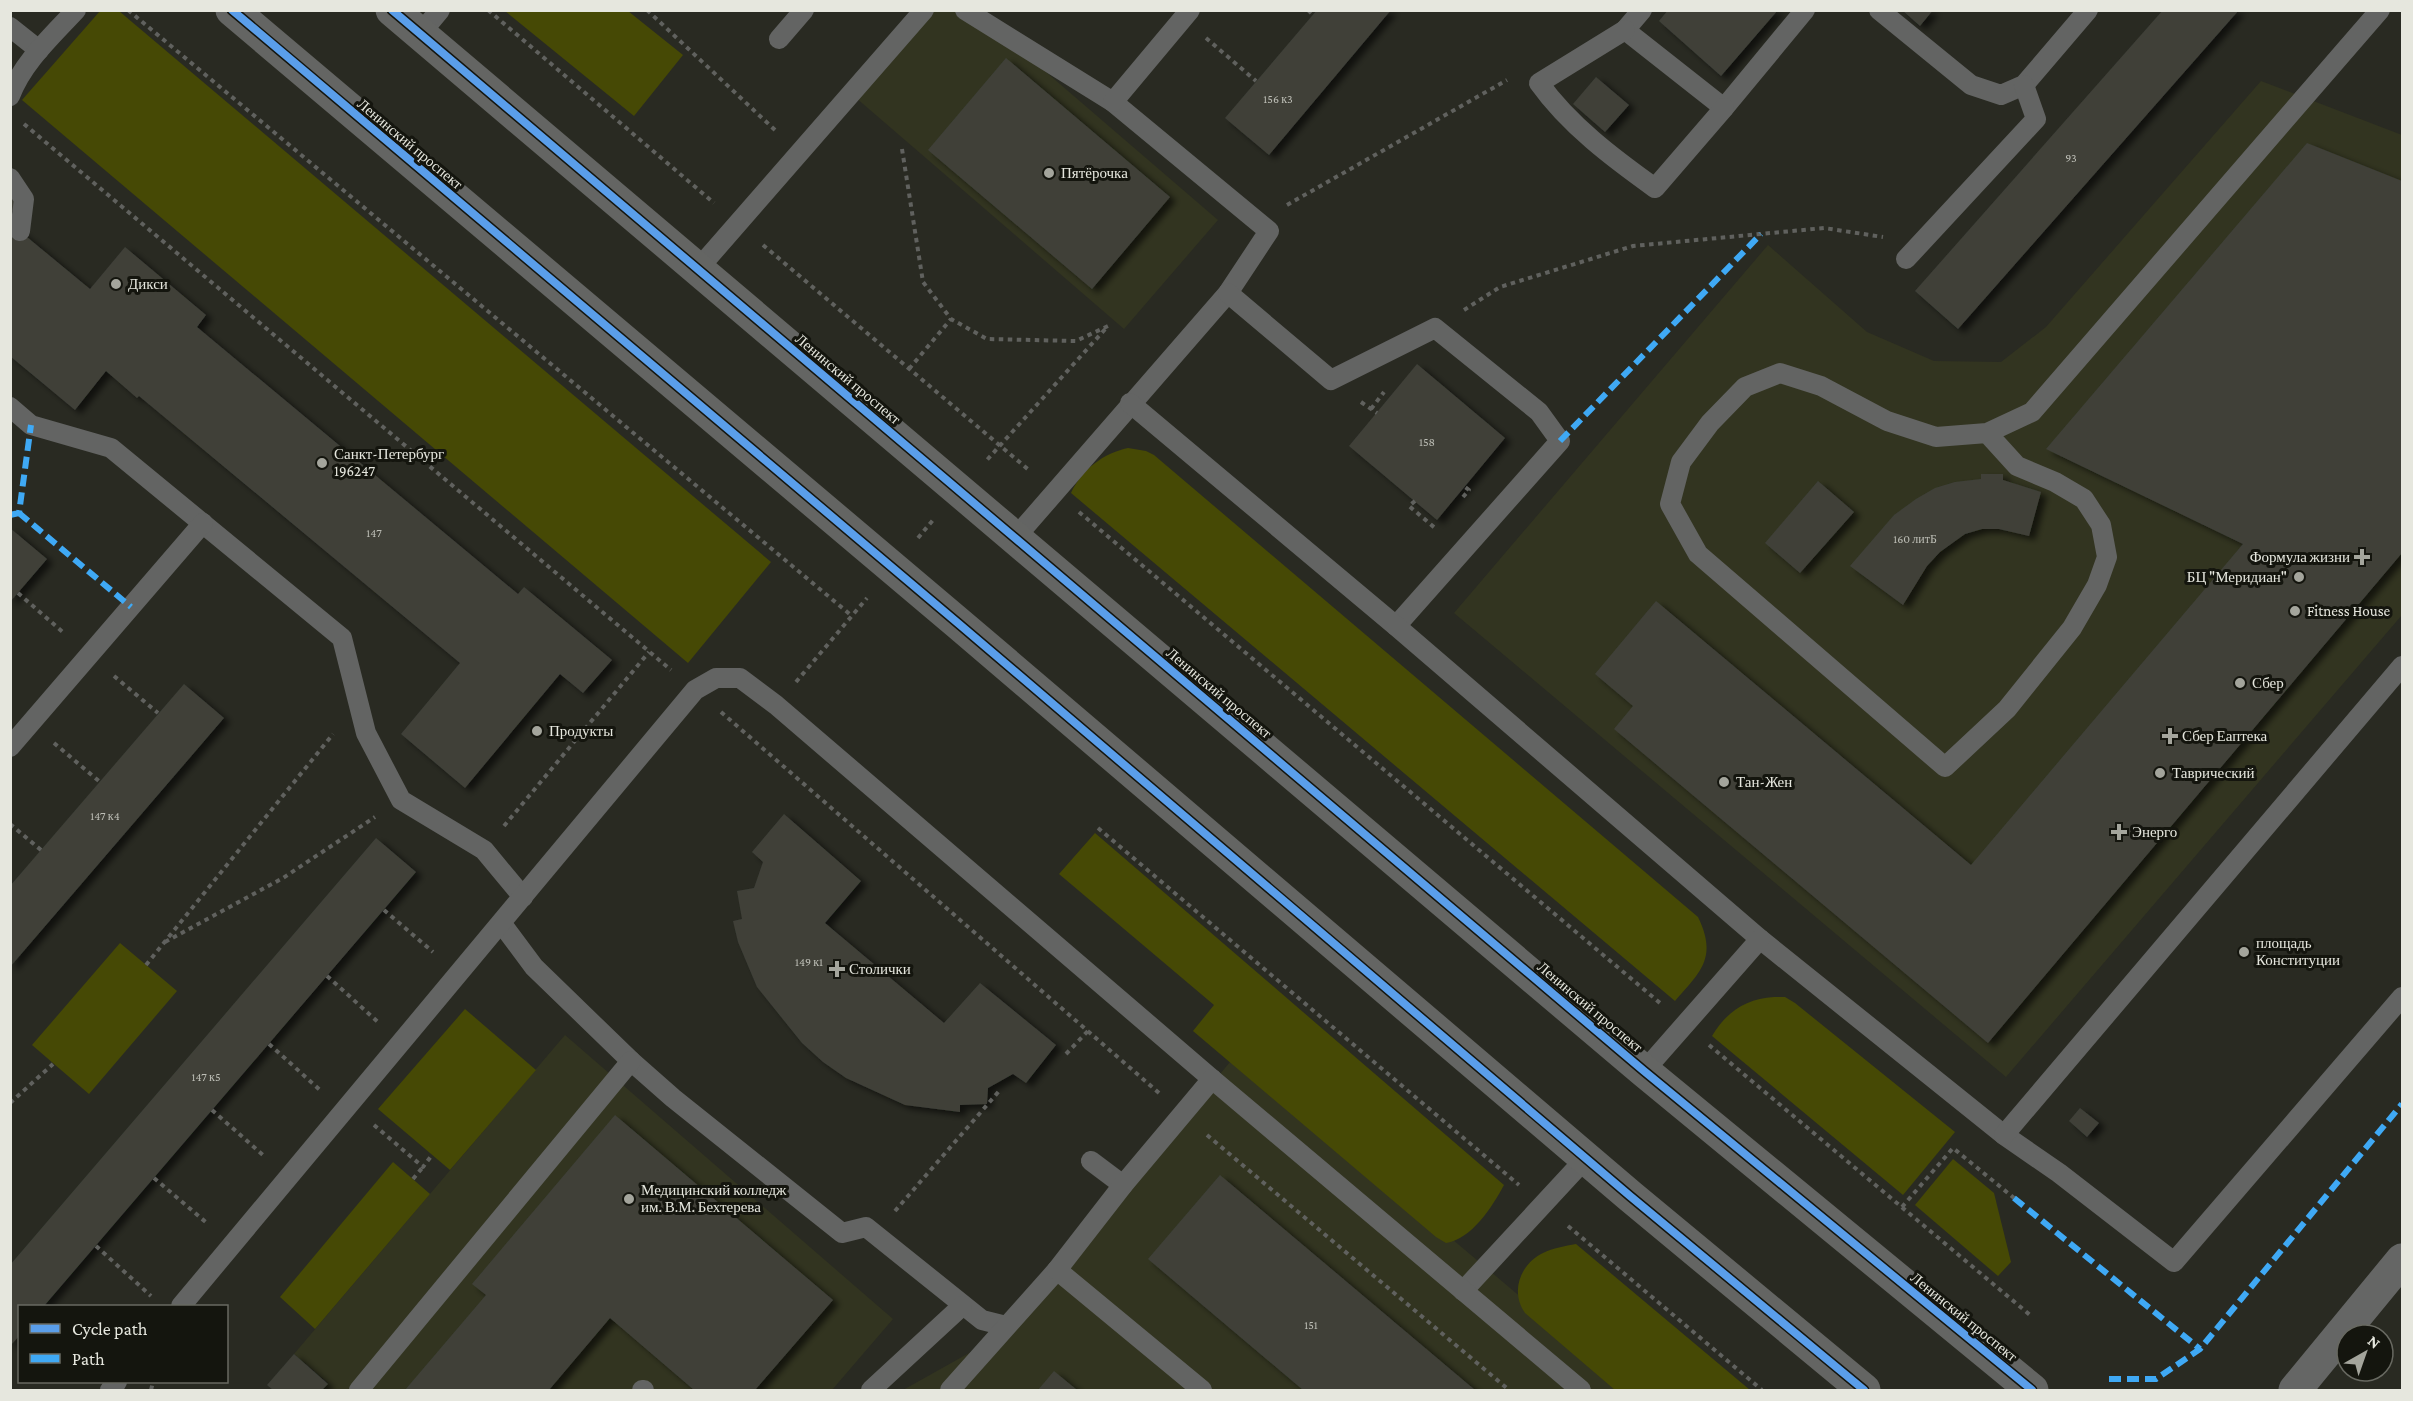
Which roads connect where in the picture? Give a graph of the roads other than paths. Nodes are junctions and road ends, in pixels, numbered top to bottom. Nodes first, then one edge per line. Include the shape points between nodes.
1 (75, 10) edge
2 (232, 10) edge
3 (392, 10) edge
4 (804, 10) edge
5 (924, 10) edge
6 (964, 10) edge
7 (1642, 10) edge
8 (1805, 10) edge
9 (1879, 10) edge
10 (2088, 10) edge
11 (2380, 10) edge
12 (1186, 15) edge
13 (430, 22) edge
14 (10, 27) edge
15 (1625, 30) junction
16 (779, 39) dead end
17 (39, 50) junction
18 (2024, 85) junction
19 (10, 96) edge
20 (1113, 102) junction
21 (1724, 108) junction
22 (10, 178) edge
23 (20, 231) dead end
24 (1906, 259) dead end
25 (698, 269) junction
26 (1228, 293) junction
27 (1130, 404) junction
28 (10, 407) edge
29 (1987, 433) junction
30 (203, 523) junction
31 (1015, 538) junction
32 (1396, 626) junction
33 (2403, 666) edge
34 (10, 747) edge
35 (524, 897) junction
36 (502, 924) junction
37 (1760, 939) junction
38 (2403, 997) edge
39 (631, 1061) junction
40 (1644, 1071) junction
41 (1212, 1079) junction
42 (2004, 1135) junction
43 (1586, 1158) junction
44 (1091, 1161) dead end
45 (1123, 1185) junction
46 (2403, 1260) edge
47 (1058, 1270) junction
48 (1463, 1291) junction
49 (182, 1305) edge
50 (962, 1306) junction
51 (1006, 1326) junction
52 (359, 1390) edge
53 (871, 1390) edge
54 (950, 1390) edge
55 (1202, 1390) edge
56 (1581, 1390) edge
57 (1864, 1390) edge
58 (2032, 1390) edge
59 (2295, 1390) edge

1 - 17 lane
2 - 43 main road, Ленинский проспект
3 - 13 main road, Ленинский проспект
4 - 16 lane
5 - 25 lane
6 - 20 lane
7 - 15 lane
8 - 21 lane
9 - 18 lane via 1971,85 2001,95
10 - 18 lane
11 - 29 lane via 2032,412
12 - 20 lane
13 - 25 main road, Ленинский проспект
14 - 17 lane
15 - 21 lane
15 - 21 lane via 1539,83 1555,106 1620,163 1655,188
17 - 19 lane
18 - 24 lane via 2036,119
20 - 26 lane via 1269,231
22 - 23 lane via 24,199
25 - 31 main road, Ленинский проспект
26 - 27 lane
26 - 32 lane via 1331,380 1435,328 1539,412 1560,441
27 - 31 lane
27 - 32 lane
28 - 30 lane via 31,424 111,448
29 - 29 lane via 1936,438 1887,421 1821,386 1780,373 1745,387 1710,423 1681,462 1670,504 1698,554 1945,767 2007,709 2072,628 2097,585 2107,557 2101,525 2084,499 2017,466
30 - 34 lane
30 - 35 lane via 342,638 366,733 401,800 484,850
31 - 40 main road, Ленинский проспект
32 - 37 lane
33 - 42 lane
35 - 36 lane
35 - 41 lane via 695,690 716,678 740,678
36 - 39 lane via 534,967
36 - 49 lane
37 - 40 lane
37 - 42 lane
38 - 42 lane via 2174,1262
39 - 50 lane via 842,1233 866,1227
39 - 52 lane
40 - 58 main road, Ленинский проспект
41 - 45 lane
41 - 48 lane
43 - 48 lane
43 - 57 main road, Ленинский проспект
44 - 45 lane
45 - 47 lane
46 - 59 main road
47 - 51 lane
47 - 55 lane
48 - 56 lane
50 - 51 lane via 982,1320
50 - 53 lane
51 - 54 lane

